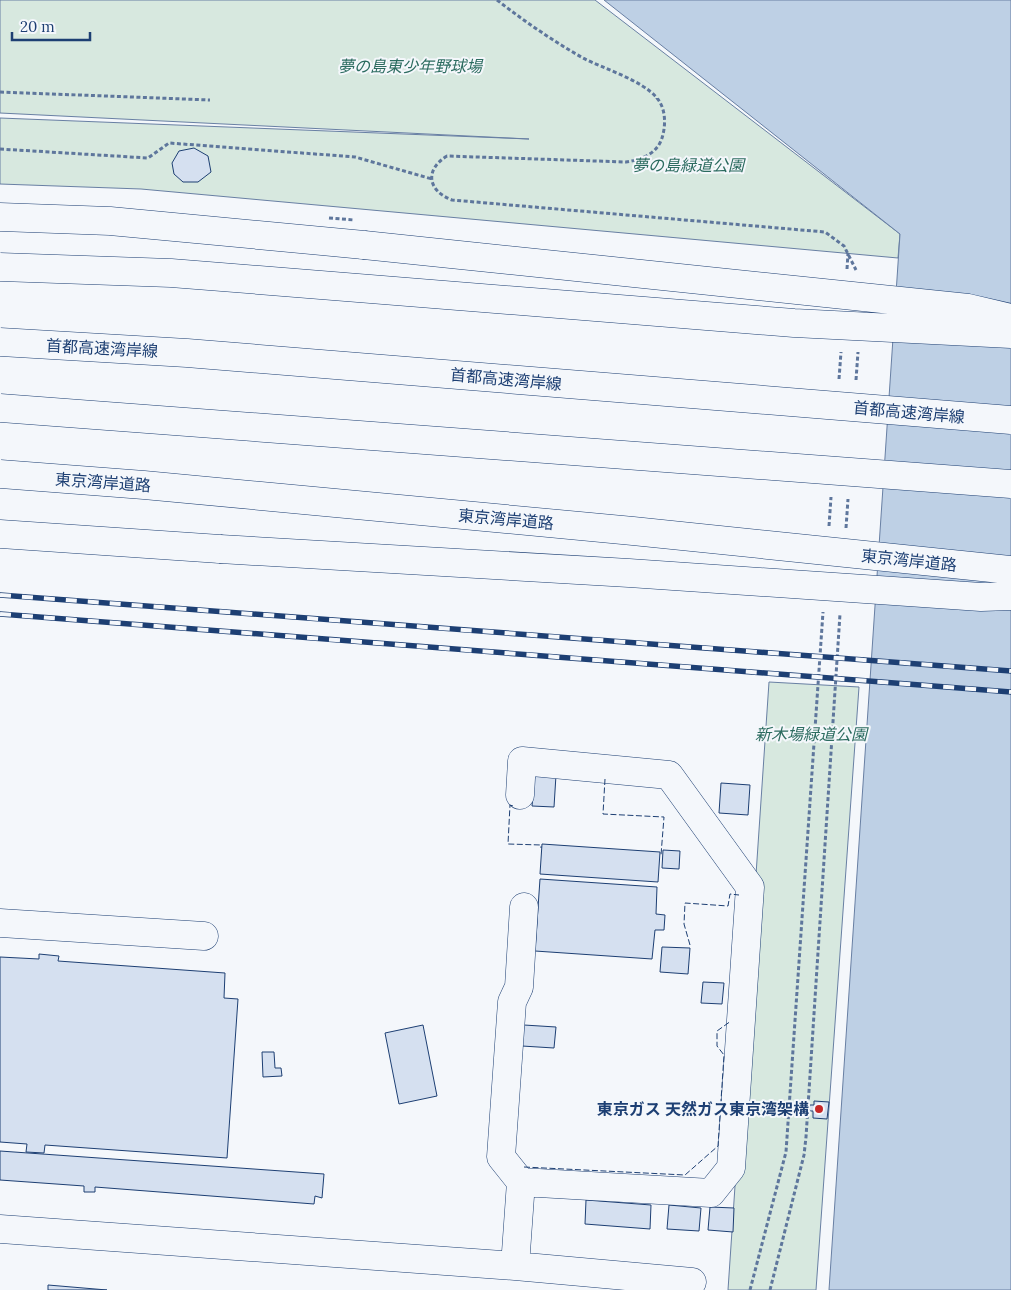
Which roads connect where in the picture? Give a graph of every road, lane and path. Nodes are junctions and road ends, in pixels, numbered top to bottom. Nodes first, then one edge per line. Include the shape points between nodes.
1 (497, 0) edge
2 (0, 92) edge
3 (210, 100) dead end
4 (0, 149) edge
5 (432, 179) junction
6 (0, 217) edge
7 (848, 252) junction
8 (0, 267) edge
9 (846, 272) dead end
10 (859, 275) dead end
11 (1011, 318) edge
12 (1011, 334) edge
13 (0, 342) edge
14 (859, 342) dead end
15 (841, 350) dead end
16 (839, 380) dead end
17 (856, 381) dead end
18 (0, 408) edge
19 (1011, 420) edge
20 (0, 474) edge
21 (1011, 484) edge
22 (831, 488) dead end
23 (848, 489) dead end
24 (829, 528) dead end
25 (846, 529) dead end
26 (0, 534) edge
27 (1011, 570) edge
28 (1011, 596) edge
29 (823, 606) dead end
30 (840, 607) dead end
31 (520, 795) dead end
32 (524, 907) dead end
33 (0, 923) edge
34 (204, 936) dead end
35 (521, 1182) junction
36 (0, 1229) edge
37 (515, 1266) junction
38 (692, 1282) dead end
39 (750, 1290) edge
40 (770, 1290) edge

1 - 5 path via 584,58 651,93 662,106 662,140 644,158 626,162 447,156 434,167
2 - 3 path
4 - 5 path via 148,158 169,143 355,157
5 - 7 path via 435,190 452,200 815,230 834,237
6 - 11 main road, bridge via 110,221 364,245 958,307
7 - 9 path
7 - 10 path
8 - 12 main road, bridge via 171,273 794,323
13 - 19 main road, 首都高速湾岸線, bridge via 197,354
14 - 17 path
15 - 16 path
18 - 21 main road, bridge
20 - 27 main road, 東京湾岸道路, bridge via 623,530
22 - 24 path
23 - 25 path
26 - 28 main road, bridge via 981,597
29 - 39 path via 786,1152
30 - 40 path via 806,1137
31 - 35 main road via 522,760 669,775 750,887 731,1168 711,1193
32 - 35 main road via 518,988 512,1002 501,1157
33 - 34 main road
35 - 37 main road
36 - 37 main road
37 - 38 main road

